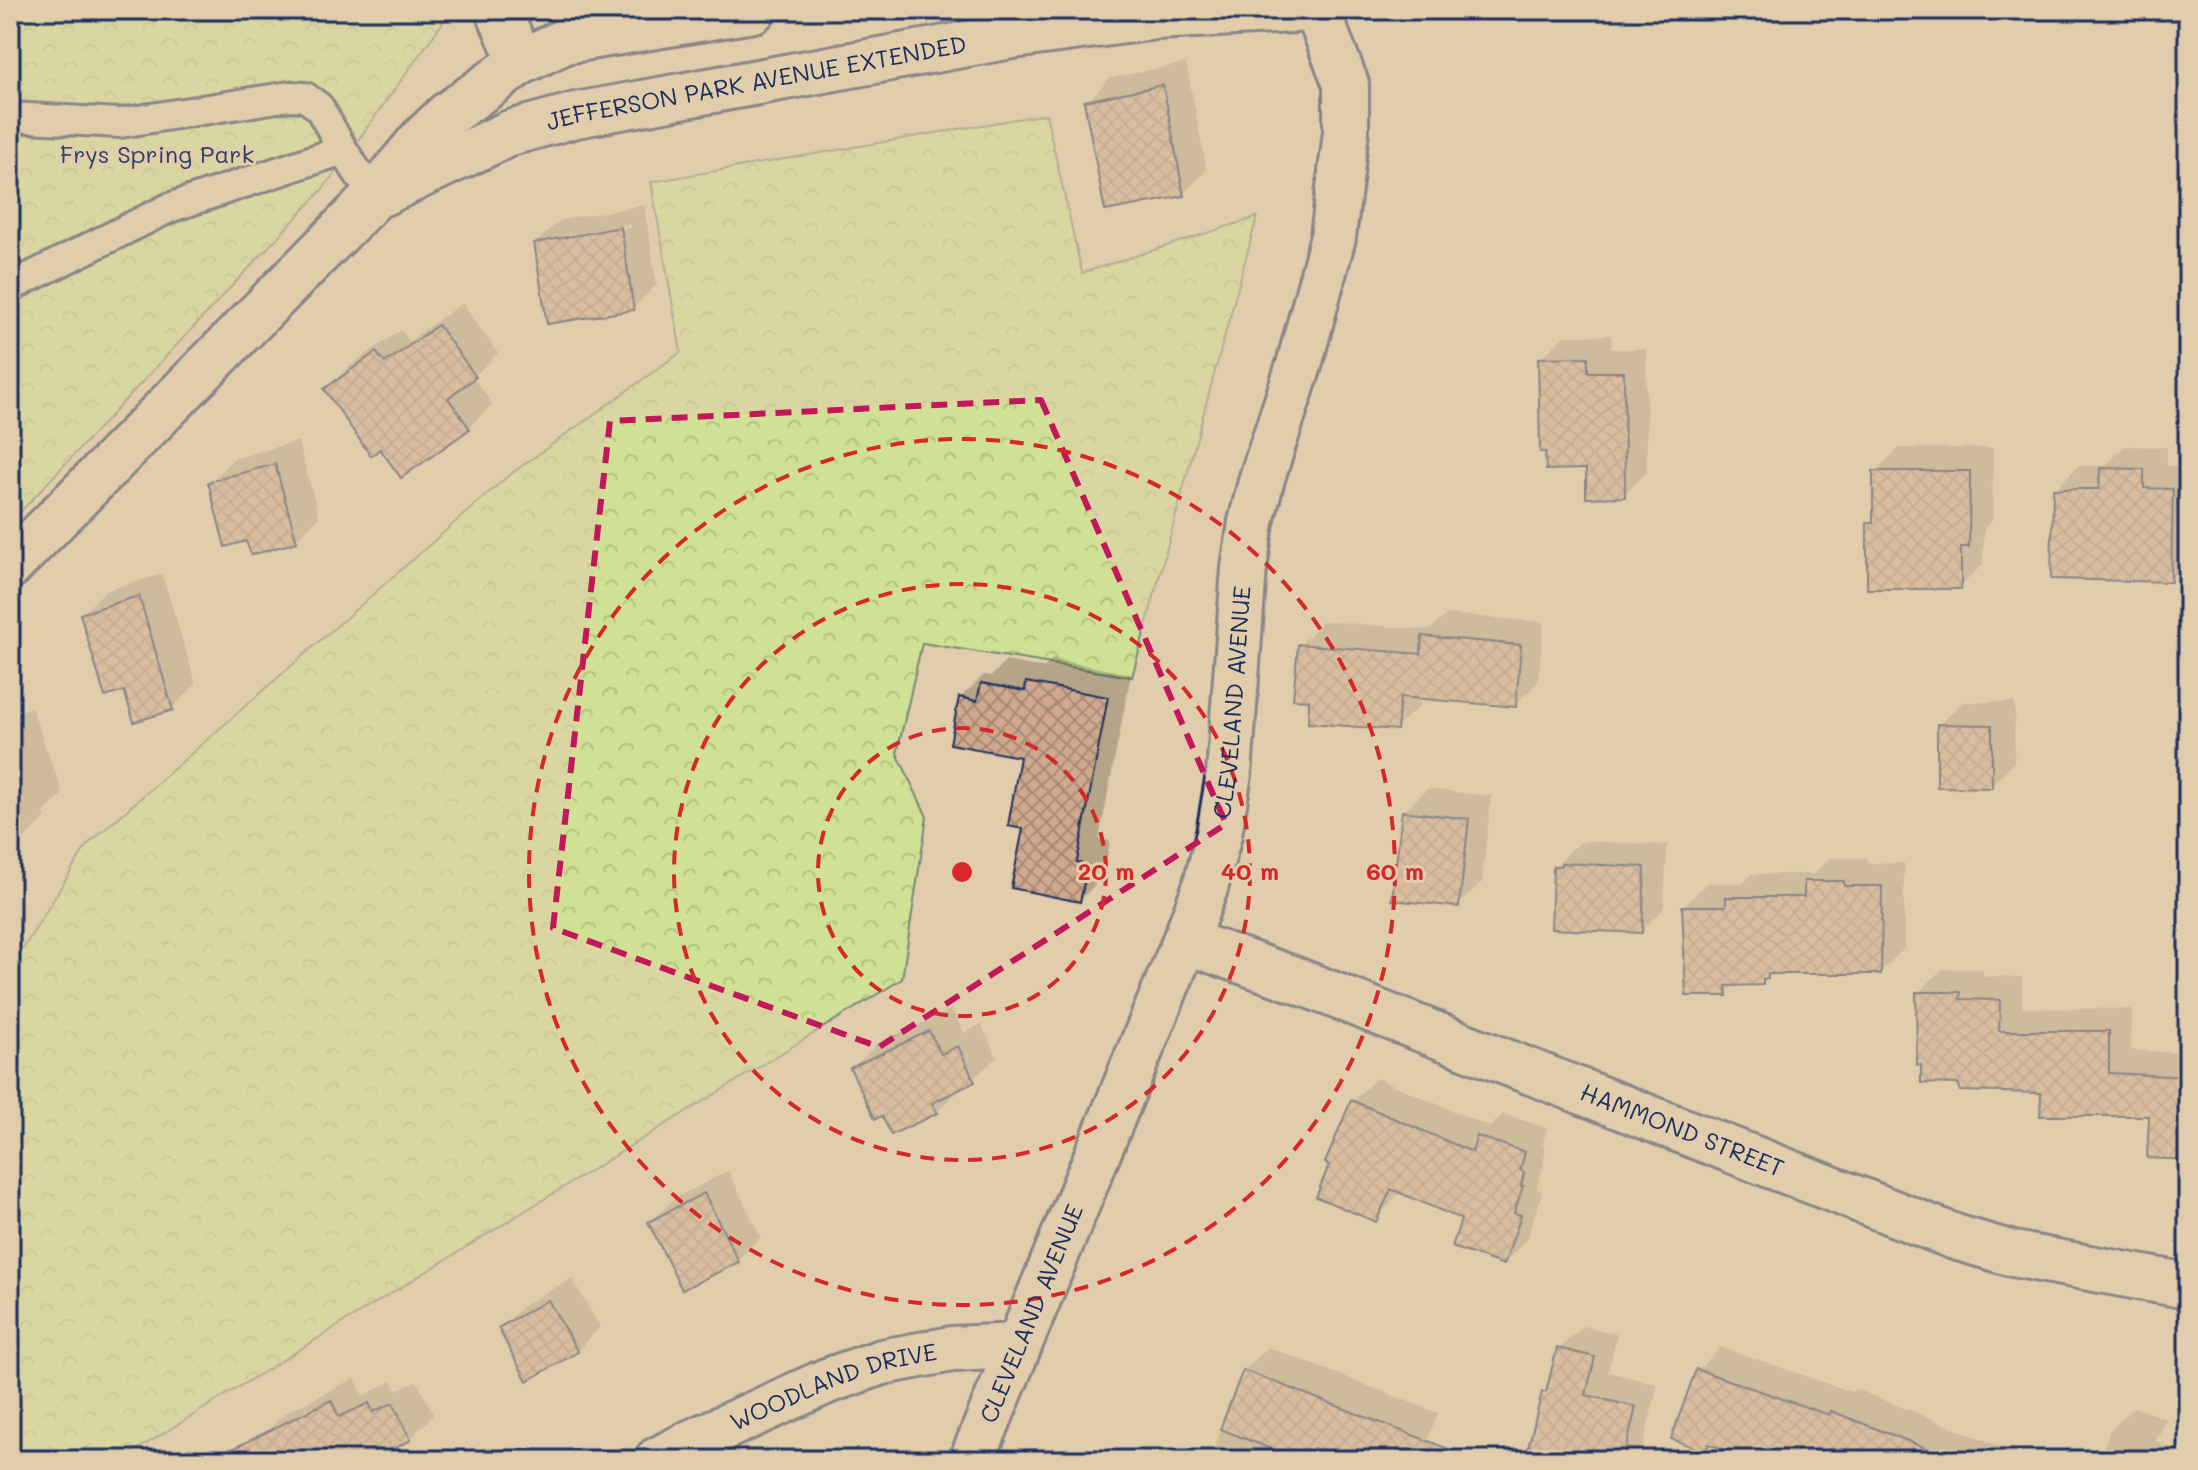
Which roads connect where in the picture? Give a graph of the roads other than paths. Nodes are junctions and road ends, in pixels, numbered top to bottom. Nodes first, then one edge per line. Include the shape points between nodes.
1 (498, 10) edge
2 (753, 10) edge
3 (1296, 10) edge
4 (1317, 10) edge
5 (521, 62) junction
6 (10, 117) edge
7 (343, 150) junction
8 (374, 197) junction
9 (10, 287) edge
10 (10, 566) edge
11 (1185, 941) junction
12 (2188, 1286) edge
13 (1018, 1346) junction
14 (657, 1460) edge
15 (972, 1460) edge

1 - 5 street
2 - 5 street, JEFFERSON PARK AVENUE EXTENDED via 565,41
3 - 8 street, JEFFERSON PARK AVENUE EXTENDED via 1155,17 1006,37 576,115 510,133
4 - 11 street, CLEVELAND AVENUE via 1346,84 1346,132 1333,237 1251,522 1229,774 1209,875
5 - 8 street, JEFFERSON PARK AVENUE EXTENDED via 447,115
6 - 7 lane via 120,123 305,97 319,107
7 - 8 lane
7 - 9 lane via 169,208
8 - 10 street, JEFFERSON PARK AVENUE EXTENDED
11 - 12 street, HAMMOND STREET via 1955,1237 2013,1254
11 - 13 street, CLEVELAND AVENUE
13 - 14 street, WOODLAND DRIVE via 952,1349 882,1362 827,1381
13 - 15 street, CLEVELAND AVENUE

